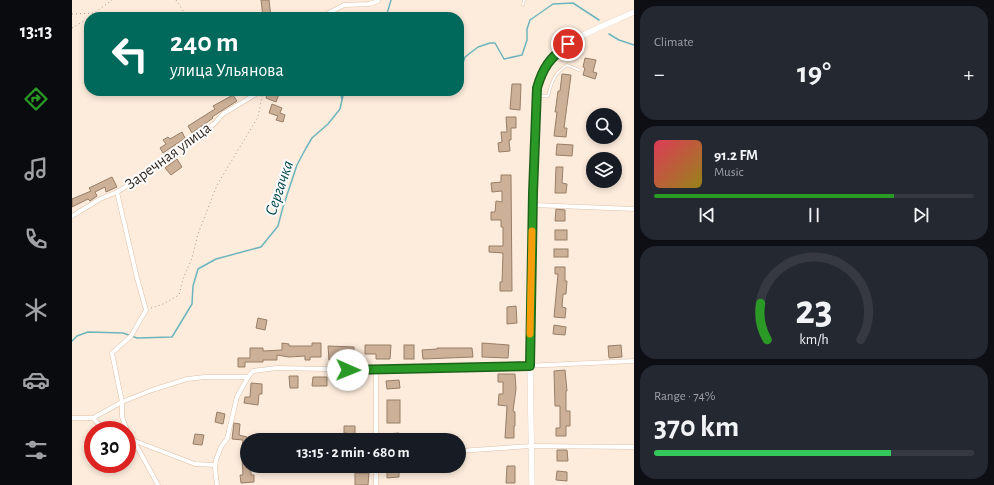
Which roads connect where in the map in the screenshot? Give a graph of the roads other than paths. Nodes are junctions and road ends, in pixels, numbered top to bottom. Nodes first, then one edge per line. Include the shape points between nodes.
1 (524, 0) edge
2 (378, 1) edge
3 (523, 5) dead end
4 (331, 12) edge
5 (634, 12) edge
6 (579, 70) dead end
7 (254, 96) edge
8 (537, 96) junction
9 (117, 192) junction
10 (533, 205) junction
11 (634, 209) edge
12 (72, 216) edge
13 (634, 361) edge
14 (530, 366) junction
15 (376, 370) junction
16 (248, 377) junction
17 (122, 402) junction
18 (72, 418) edge
19 (93, 418) junction
20 (96, 421) edge
21 (124, 421) edge
22 (376, 433) edge
23 (136, 442) edge
24 (136, 445) edge
25 (531, 446) junction
26 (634, 447) edge
27 (466, 451) edge
28 (215, 465) junction
29 (376, 473) edge
30 (158, 485) edge
31 (217, 485) edge
32 (376, 485) edge
33 (532, 485) edge

1 - 3 lane
2 - 4 street via 344,5
5 - 8 main road via 568,44 555,54 541,74
6 - 8 lane via 567,65 558,71 548,96
7 - 9 street, Заречная улица via 223,114 214,124 180,145 135,182
8 - 10 main road
9 - 12 street, Заречная улица
9 - 17 street via 146,310 131,336 112,353
10 - 11 street
10 - 14 main road
13 - 14 street
14 - 15 street
14 - 25 main road
15 - 16 street via 277,368 253,371
15 - 22 street
16 - 17 street via 187,379
16 - 28 street via 237,397 227,439 221,447
17 - 19 street
17 - 21 street
18 - 19 street
19 - 20 street
23 - 28 street via 195,464
24 - 30 street
25 - 26 street
25 - 27 street
25 - 33 main road
28 - 31 street
29 - 32 street

